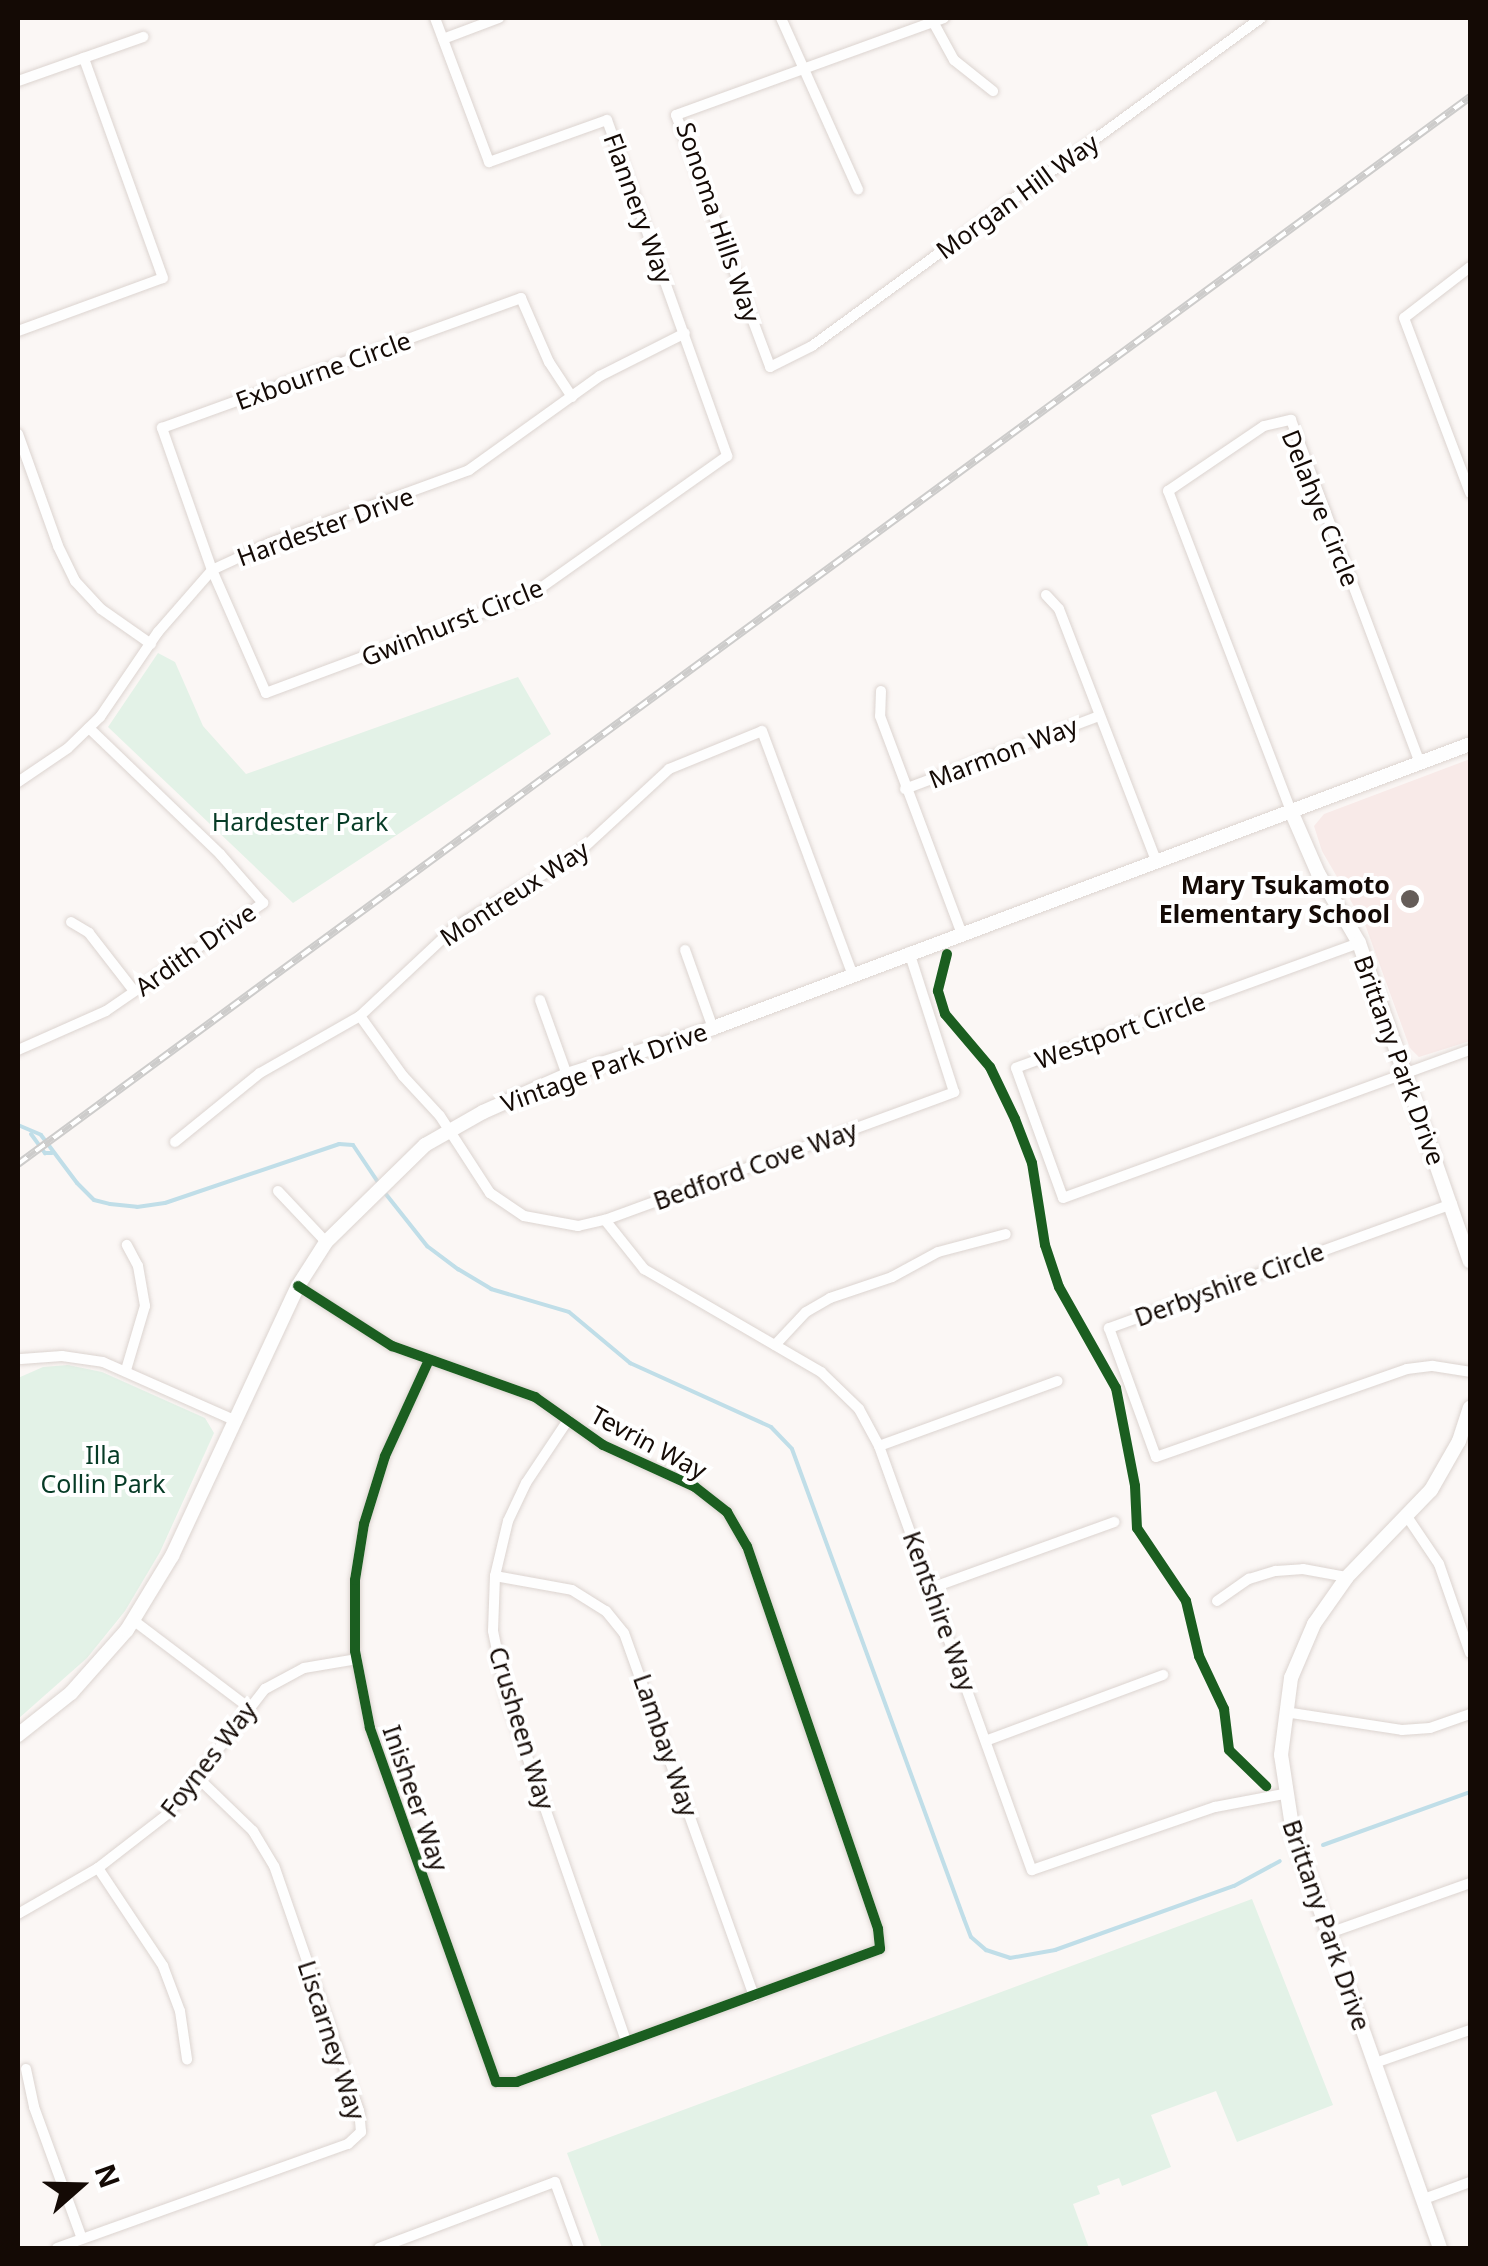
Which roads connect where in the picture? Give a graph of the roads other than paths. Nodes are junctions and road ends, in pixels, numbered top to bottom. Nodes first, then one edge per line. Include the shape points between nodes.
1 (435, 18) edge
2 (499, 18) edge
3 (781, 18) edge
4 (1261, 18) edge
5 (936, 19) edge
6 (143, 37) dead end
7 (443, 39) junction
8 (84, 58) junction
9 (805, 68) junction
10 (18, 81) edge
11 (993, 90) dead end
12 (858, 188) dead end
13 (1470, 267) edge
14 (18, 331) edge
15 (685, 333) junction
16 (770, 367) joint
17 (572, 397) junction
18 (18, 434) edge
19 (1470, 493) edge
20 (212, 570) junction
21 (1046, 595) dead end
22 (151, 644) junction
23 (881, 691) dead end
24 (1100, 716) junction
25 (89, 728) junction
26 (1470, 744) edge
27 (1420, 763) junction
28 (18, 782) edge
29 (905, 790) junction
30 (1291, 810) junction
31 (1156, 861) junction
32 (70, 922) dead end
33 (961, 932) junction
34 (1359, 943) junction
35 (685, 950) dead end
36 (908, 952) junction
37 (852, 972) junction
38 (134, 992) junction
39 (540, 1000) dead end
40 (360, 1016) junction
41 (713, 1028) junction
42 (18, 1050) edge
43 (1470, 1050) edge
44 (1406, 1074) junction
45 (568, 1076) junction
46 (450, 1130) junction
47 (175, 1142) dead end
48 (278, 1191) dead end
49 (1452, 1204) junction
50 (605, 1220) junction
51 (1006, 1234) dead end
52 (326, 1242) junction
53 (127, 1245) dead end
54 (1470, 1261) edge
55 (298, 1286) junction
56 (775, 1345) junction
57 (21, 1359) dead end
58 (428, 1362) junction
59 (126, 1370) junction
60 (1470, 1372) edge
61 (1058, 1382) dead end
62 (1470, 1408) edge
63 (234, 1420) junction
64 (568, 1420) junction
65 (879, 1446) junction
66 (1408, 1518) junction
67 (1114, 1522) dead end
68 (495, 1576) junction
69 (1347, 1577) junction
70 (930, 1588) junction
71 (1217, 1600) dead end
72 (134, 1620) junction
73 (1470, 1652) edge
74 (357, 1659) junction
75 (1163, 1676) dead end
76 (248, 1706) junction
77 (1285, 1712) junction
78 (1470, 1714) edge
79 (18, 1735) edge
80 (988, 1740) junction
81 (196, 1777) junction
82 (1284, 1794) junction
83 (98, 1868) junction
84 (1470, 1883) edge
85 (18, 1914) edge
86 (1328, 1933) junction
87 (880, 1949) joint
88 (754, 1996) junction
89 (1470, 2030) edge
90 (626, 2041) junction
91 (187, 2059) dead end
92 (1375, 2064) junction
93 (26, 2069) dead end
94 (1470, 2182) edge
95 (1424, 2199) junction
96 (82, 2239) junction
97 (57, 2248) edge
98 (378, 2248) edge
99 (579, 2248) edge
100 (1440, 2248) edge

1 - 7 street, Flannery Way
2 - 7 street
3 - 9 street
4 - 16 street, Morgan Hill Way via 812,346
5 - 9 street, Sonoma Hills Way
5 - 11 street via 954,60
6 - 8 street
7 - 15 street, Flannery Way via 489,162 607,120
8 - 10 street
8 - 14 street via 163,278
9 - 12 street
9 - 16 street, Sonoma Hills Way via 676,115
13 - 19 street via 1404,318
15 - 17 street, Hardester Drive via 624,361
15 - 20 street, Gwinhurst Circle via 728,456 532,594 266,693
17 - 20 street, Hardester Drive via 468,470
17 - 20 street, Exbourne Circle via 521,298 162,428
18 - 22 street via 76,581
20 - 22 street, Hardester Drive
21 - 24 street via 1059,609
22 - 25 street, Hardester Drive
23 - 29 street via 880,716
24 - 29 street, Marmon Way
24 - 31 street, Marmon Way
25 - 28 street, Hardester Drive
25 - 38 street, Ardith Drive via 263,903
26 - 27 street, Vintage Park Drive
27 - 30 street, Vintage Park Drive
27 - 30 street, Delahye Circle via 1291,420 1264,426 1168,491
29 - 33 street, Marmon Way
30 - 31 street, Vintage Park Drive
30 - 34 street, Brittany Park Drive
31 - 33 street, Vintage Park Drive
32 - 38 street via 89,934
33 - 36 street, Vintage Park Drive
34 - 44 street, Brittany Park Drive
34 - 44 street, Westport Circle via 1016,1068 1062,1198
35 - 41 street
36 - 37 street, Vintage Park Drive
36 - 50 street, Bedford Cove Way via 954,1092
37 - 40 street, Montreux Way via 762,731 668,769 577,854 454,928
37 - 41 street, Vintage Park Drive
38 - 42 street, Ardith Drive
39 - 45 street
40 - 46 street, Bedford Cove Way
40 - 47 street via 260,1073
41 - 45 street, Vintage Park Drive
43 - 44 street
44 - 49 street, Brittany Park Drive
45 - 46 street, Vintage Park Drive
46 - 50 street, Bedford Cove Way via 481,1182 512,1210 550,1224
46 - 52 street, Vintage Park Drive via 374,1190
48 - 52 street
49 - 54 street, Brittany Park Drive
49 - 60 street, Derbyshire Circle via 1109,1328 1156,1458 1406,1369
50 - 56 street, Kentshire Way via 644,1270
51 - 56 street via 938,1252 830,1298
52 - 55 street, Vintage Park Drive
53 - 59 street via 145,1306
55 - 58 street, Tevrin Way via 354,1326
55 - 63 street, Vintage Park Drive
56 - 65 street, Kentshire Way via 842,1389
57 - 59 street via 62,1356
58 - 64 street, Tevrin Way via 523,1392
58 - 74 street, Inisheer Way via 364,1524 354,1608
59 - 63 street
61 - 65 street
62 - 66 street, Brittany Park Drive via 1446,1466
63 - 72 street, Vintage Park Drive via 172,1556
64 - 68 street, Crusheen Way via 514,1508
64 - 87 street, Tevrin Way via 603,1445 706,1494 742,1534
65 - 70 street, Kentshire Way
66 - 69 street, Brittany Park Drive
66 - 73 street via 1439,1564
67 - 70 street
68 - 88 street, Lambay Way via 572,1590 624,1632
68 - 90 street, Crusheen Way via 493,1630 503,1685
69 - 71 street via 1276,1571
69 - 77 street, Brittany Park Drive via 1301,1650
70 - 80 street, Kentshire Way
72 - 76 street
72 - 79 street, Vintage Park Drive via 90,1674
74 - 76 street, Foynes Way via 295,1672
74 - 90 street, Inisheer Way via 370,1728 496,2082 517,2082
75 - 80 street
76 - 81 street, Foynes Way
77 - 78 street via 1402,1730
77 - 82 street, Brittany Park Drive
80 - 82 street, Kentshire Way via 1032,1870 1215,1807
81 - 83 street, Foynes Way via 169,1813
81 - 96 street, Liscarney Way via 252,1831 274,1866 361,2132 348,2144
82 - 86 street, Brittany Park Drive
83 - 85 street, Foynes Way
83 - 91 street via 163,1966 180,2011
84 - 86 street
86 - 92 street, Brittany Park Drive
87 - 88 street, Inisheer Way
88 - 90 street, Inisheer Way
89 - 92 street
92 - 95 street, Brittany Park Drive
93 - 96 street
94 - 95 street
95 - 100 street, Brittany Park Drive
96 - 97 street, Liscarney Way
98 - 99 street via 555,2182

